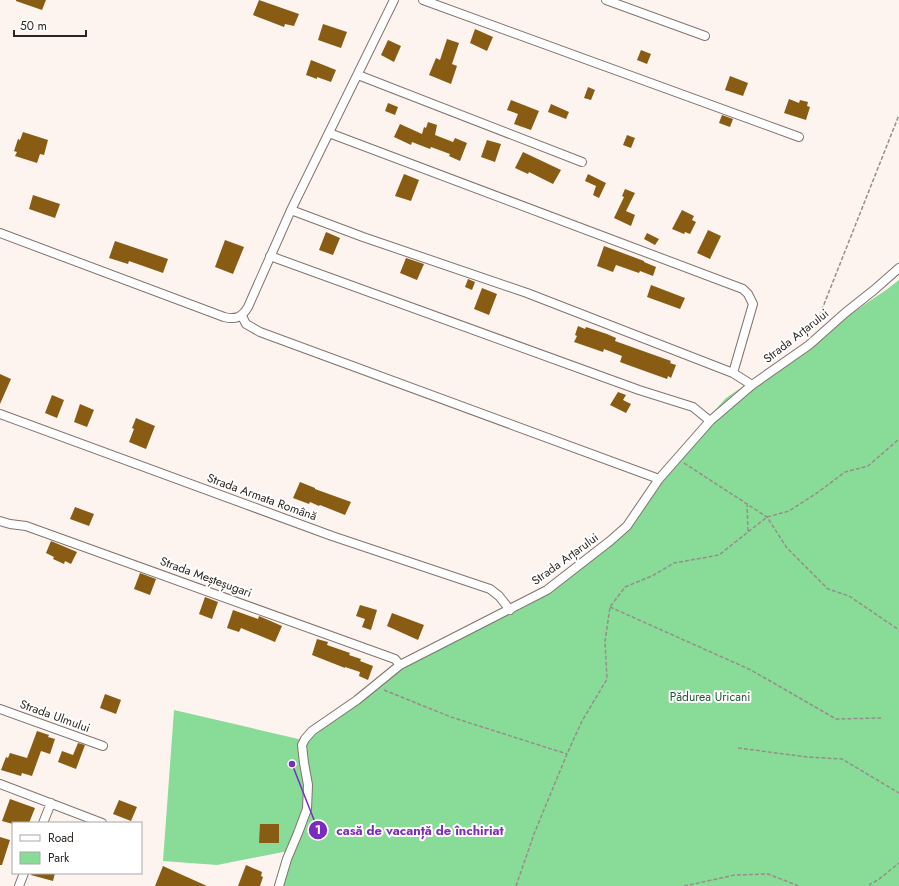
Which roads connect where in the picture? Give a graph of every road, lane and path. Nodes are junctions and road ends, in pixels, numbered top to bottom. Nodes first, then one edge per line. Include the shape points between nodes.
1 (394, 0) edge
2 (423, 0) edge
3 (606, 0) edge
4 (705, 36) dead end
5 (358, 75) junction
6 (899, 115) edge
7 (329, 133) junction
8 (799, 137) dead end
9 (582, 162) dead end
10 (291, 210) junction
11 (0, 233) edge
12 (270, 256) junction
13 (899, 268) edge
14 (242, 316) junction
15 (814, 330) dead end
16 (733, 373) junction
17 (752, 385) junction
18 (0, 414) edge
19 (710, 421) junction
20 (899, 439) edge
21 (678, 458) junction
22 (659, 479) junction
23 (747, 503) junction
24 (767, 517) junction
25 (0, 521) edge
26 (748, 532) junction
27 (610, 607) junction
28 (510, 610) junction
29 (899, 630) edge
30 (400, 665) junction
31 (375, 686) junction
32 (0, 709) edge
33 (881, 718) dead end
34 (103, 746) dead end
35 (738, 748) dead end
36 (567, 754) junction
37 (0, 784) edge
38 (899, 793) edge
39 (51, 803) junction
40 (43, 822) edge
41 (99, 822) edge
42 (899, 862) edge
43 (24, 874) edge
44 (19, 886) edge
45 (279, 886) edge
46 (516, 886) edge
47 (684, 886) edge
48 (798, 886) edge
49 (870, 886) edge

1 - 5 street
2 - 8 street
3 - 4 street
5 - 7 street
5 - 9 street
6 - 15 path
7 - 10 street
7 - 16 street via 743,289 753,304
10 - 12 street
10 - 16 street via 528,294
11 - 14 street via 224,317 232,319
12 - 14 street
12 - 19 street via 639,390 693,407
13 - 17 street, Strada Arțarului via 809,345
14 - 22 street via 246,324 260,332
16 - 17 street
17 - 19 street, Strada Arțarului
18 - 28 street, Strada Armata Română via 332,536 490,589
19 - 21 street, Strada Arțarului
20 - 24 path via 868,466 845,472 788,511
21 - 22 street, Strada Arțarului
21 - 23 path
22 - 28 street, Strada Arțarului via 618,534 547,590
23 - 24 path
23 - 26 path
24 - 26 path
24 - 29 path via 787,548 828,588 849,596
25 - 30 street, Strada Meșteșugari via 26,526 137,565 395,659
26 - 27 path via 719,555 674,563 625,587
27 - 33 path via 751,670 836,719
27 - 36 path via 605,641 607,679 582,721
28 - 30 street, Strada Arțarului
30 - 31 street, Strada Arțarului
31 - 36 path via 451,717
31 - 45 street, Strada Arțarului via 318,727 303,742 308,785 307,809
32 - 34 street, Strada Ulmului
35 - 38 path via 842,759
36 - 46 path
37 - 39 street
39 - 40 street
39 - 41 street
42 - 49 path
43 - 44 street
47 - 48 path via 735,875 761,874 768,874

